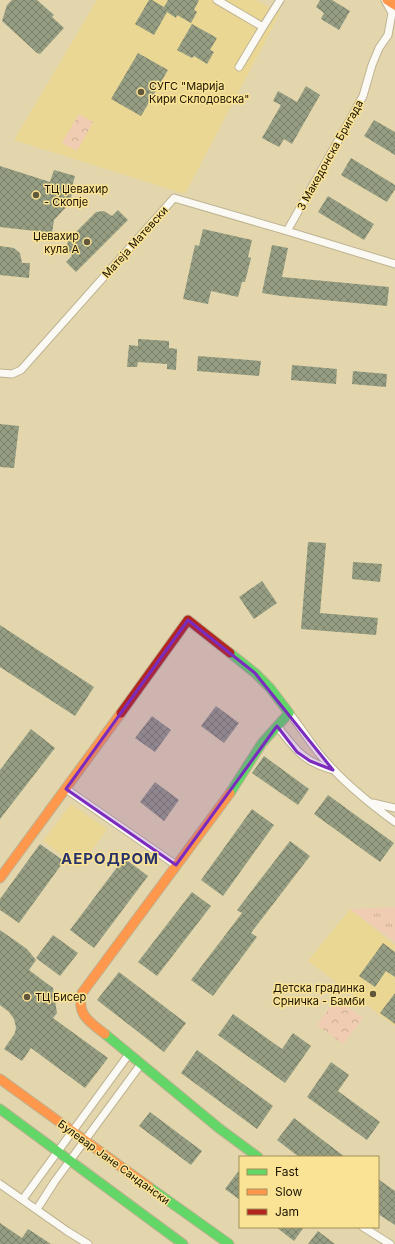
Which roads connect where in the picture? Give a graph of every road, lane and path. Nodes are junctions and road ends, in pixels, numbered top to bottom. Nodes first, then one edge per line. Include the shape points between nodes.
1 (217, 0) edge
2 (280, 0) edge
3 (386, 0) edge
4 (395, 5) edge
5 (263, 27) junction
6 (395, 30) edge
7 (388, 35) junction
8 (239, 67) dead end
9 (287, 231) junction
10 (395, 264) edge
11 (0, 373) edge
12 (289, 713) junction
13 (277, 726) junction
14 (334, 770) junction
15 (66, 789) junction
16 (370, 803) junction
17 (395, 808) edge
18 (395, 822) edge
19 (176, 865) junction
20 (0, 878) edge
21 (129, 1054) junction
22 (141, 1064) junction
23 (0, 1079) edge
24 (0, 1109) edge
25 (72, 1132) junction
26 (84, 1140) junction
27 (58, 1151) junction
28 (257, 1156) edge
29 (70, 1160) junction
30 (0, 1184) edge
31 (23, 1199) junction
32 (37, 1208) junction
33 (365, 1228) edge
34 (88, 1244) edge
35 (182, 1244) edge
36 (229, 1244) edge
37 (390, 1244) edge

1 - 5 street
2 - 5 street
3 - 4 street
3 - 7 street, 3 Македонска Бригада via 392,13
5 - 8 street
6 - 7 street, 3 Македонска Бригада
7 - 9 street, 3 Македонска Бригада via 379,48 363,96 352,118
9 - 10 street, Матеја Матевски
9 - 11 street, Матеја Матевски via 174,198 21,370 12,374
12 - 13 street
12 - 14 street via 320,756
12 - 15 street via 255,673 188,620
13 - 14 street via 297,752 310,761
13 - 19 street via 262,743 240,778
14 - 16 street
15 - 19 street
15 - 20 street
16 - 17 street
16 - 18 street
19 - 21 street via 82,993 80,1001 81,1012 86,1018
21 - 22 street
21 - 25 street
22 - 26 street
22 - 28 street
23 - 25 street, Булевар Јане Сандански
24 - 27 street
25 - 26 street, Булевар Јане Сандански
25 - 27 street
26 - 29 street
26 - 36 street, Булевар Јане Сандански
27 - 29 street
27 - 31 street
29 - 32 street
29 - 35 street
30 - 31 street
31 - 32 street
32 - 34 street
33 - 37 street

